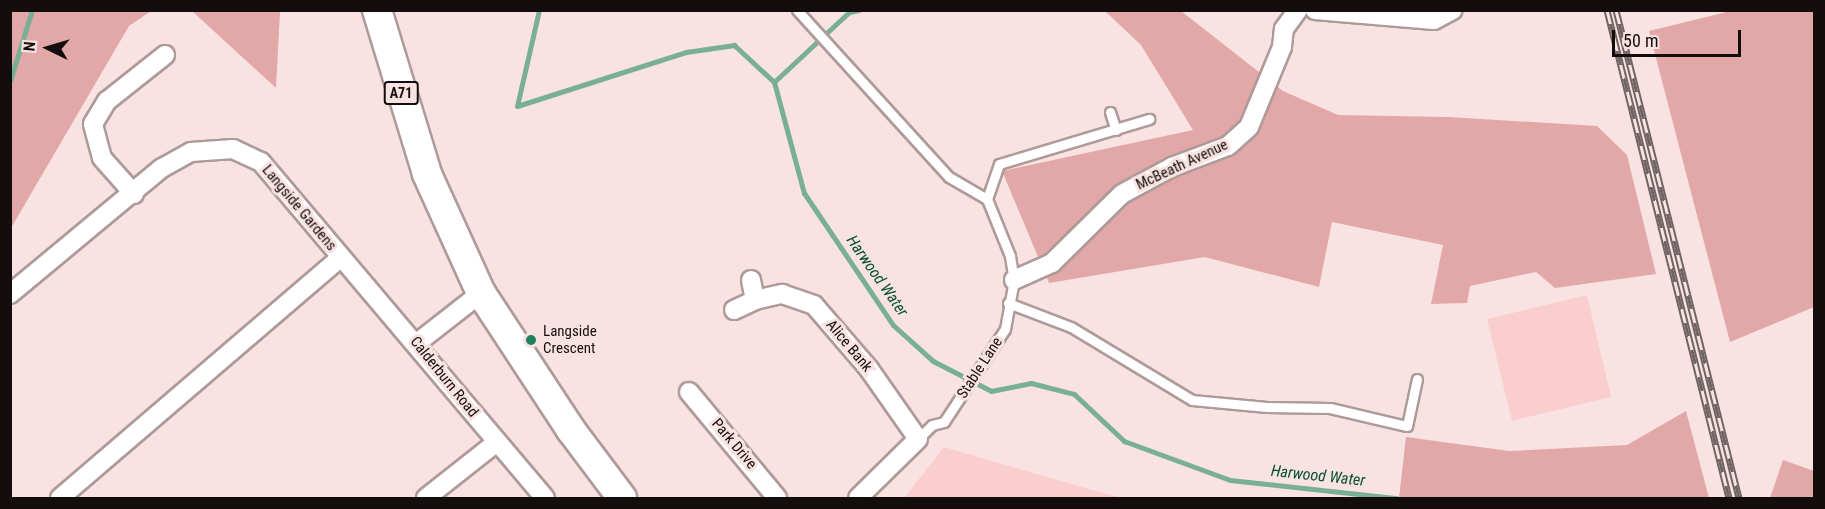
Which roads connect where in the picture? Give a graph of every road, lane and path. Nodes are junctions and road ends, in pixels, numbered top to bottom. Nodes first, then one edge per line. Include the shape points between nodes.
1 (377, 10) edge
2 (797, 10) edge
3 (1298, 10) edge
4 (1315, 10) edge
5 (1453, 10) edge
6 (165, 55) dead end
7 (1110, 112) dead end
8 (1149, 119) dead end
9 (1116, 130) junction
10 (134, 194) junction
11 (987, 200) junction
12 (341, 257) junction
13 (1014, 279) junction
14 (751, 280) dead end
15 (482, 292) junction
16 (10, 294) edge
17 (755, 300) junction
18 (1008, 303) junction
19 (734, 310) dead end
20 (417, 343) junction
21 (1417, 379) dead end
22 (689, 392) dead end
23 (918, 439) junction
24 (497, 441) junction
25 (60, 498) edge
26 (426, 498) edge
27 (545, 498) edge
28 (622, 498) edge
29 (777, 498) edge
30 (858, 498) edge

1 - 15 main road, A71 via 427,174
2 - 11 lane via 949,177
3 - 13 street, McBeath Avenue via 1284,29 1282,47 1250,127 1228,146 1172,167 1122,194 1052,263
4 - 5 street via 1434,20
6 - 10 street via 107,101 93,124 102,158
7 - 9 lane
8 - 9 lane
9 - 11 lane via 999,164
10 - 12 street, Langside Gardens via 162,168 191,152 233,148 261,162
10 - 16 street, Langside Gardens
11 - 13 lane, Stable Lane via 1010,256
12 - 20 street, Calderburn Road
12 - 25 street, Langside Gardens
13 - 18 lane, Stable Lane
14 - 17 street
15 - 20 street
15 - 28 main road, A71 via 552,401
17 - 19 street, Alice Bank
17 - 23 street, Alice Bank via 782,294 814,305 869,369
18 - 21 lane via 1071,327 1192,400 1330,408 1407,426
18 - 23 lane, Stable Lane via 1005,329 944,422 932,425
20 - 24 street, Calderburn Road
22 - 29 street, Park Drive
23 - 30 street, Stable Lane
24 - 26 street
24 - 27 street, Calderburn Road

